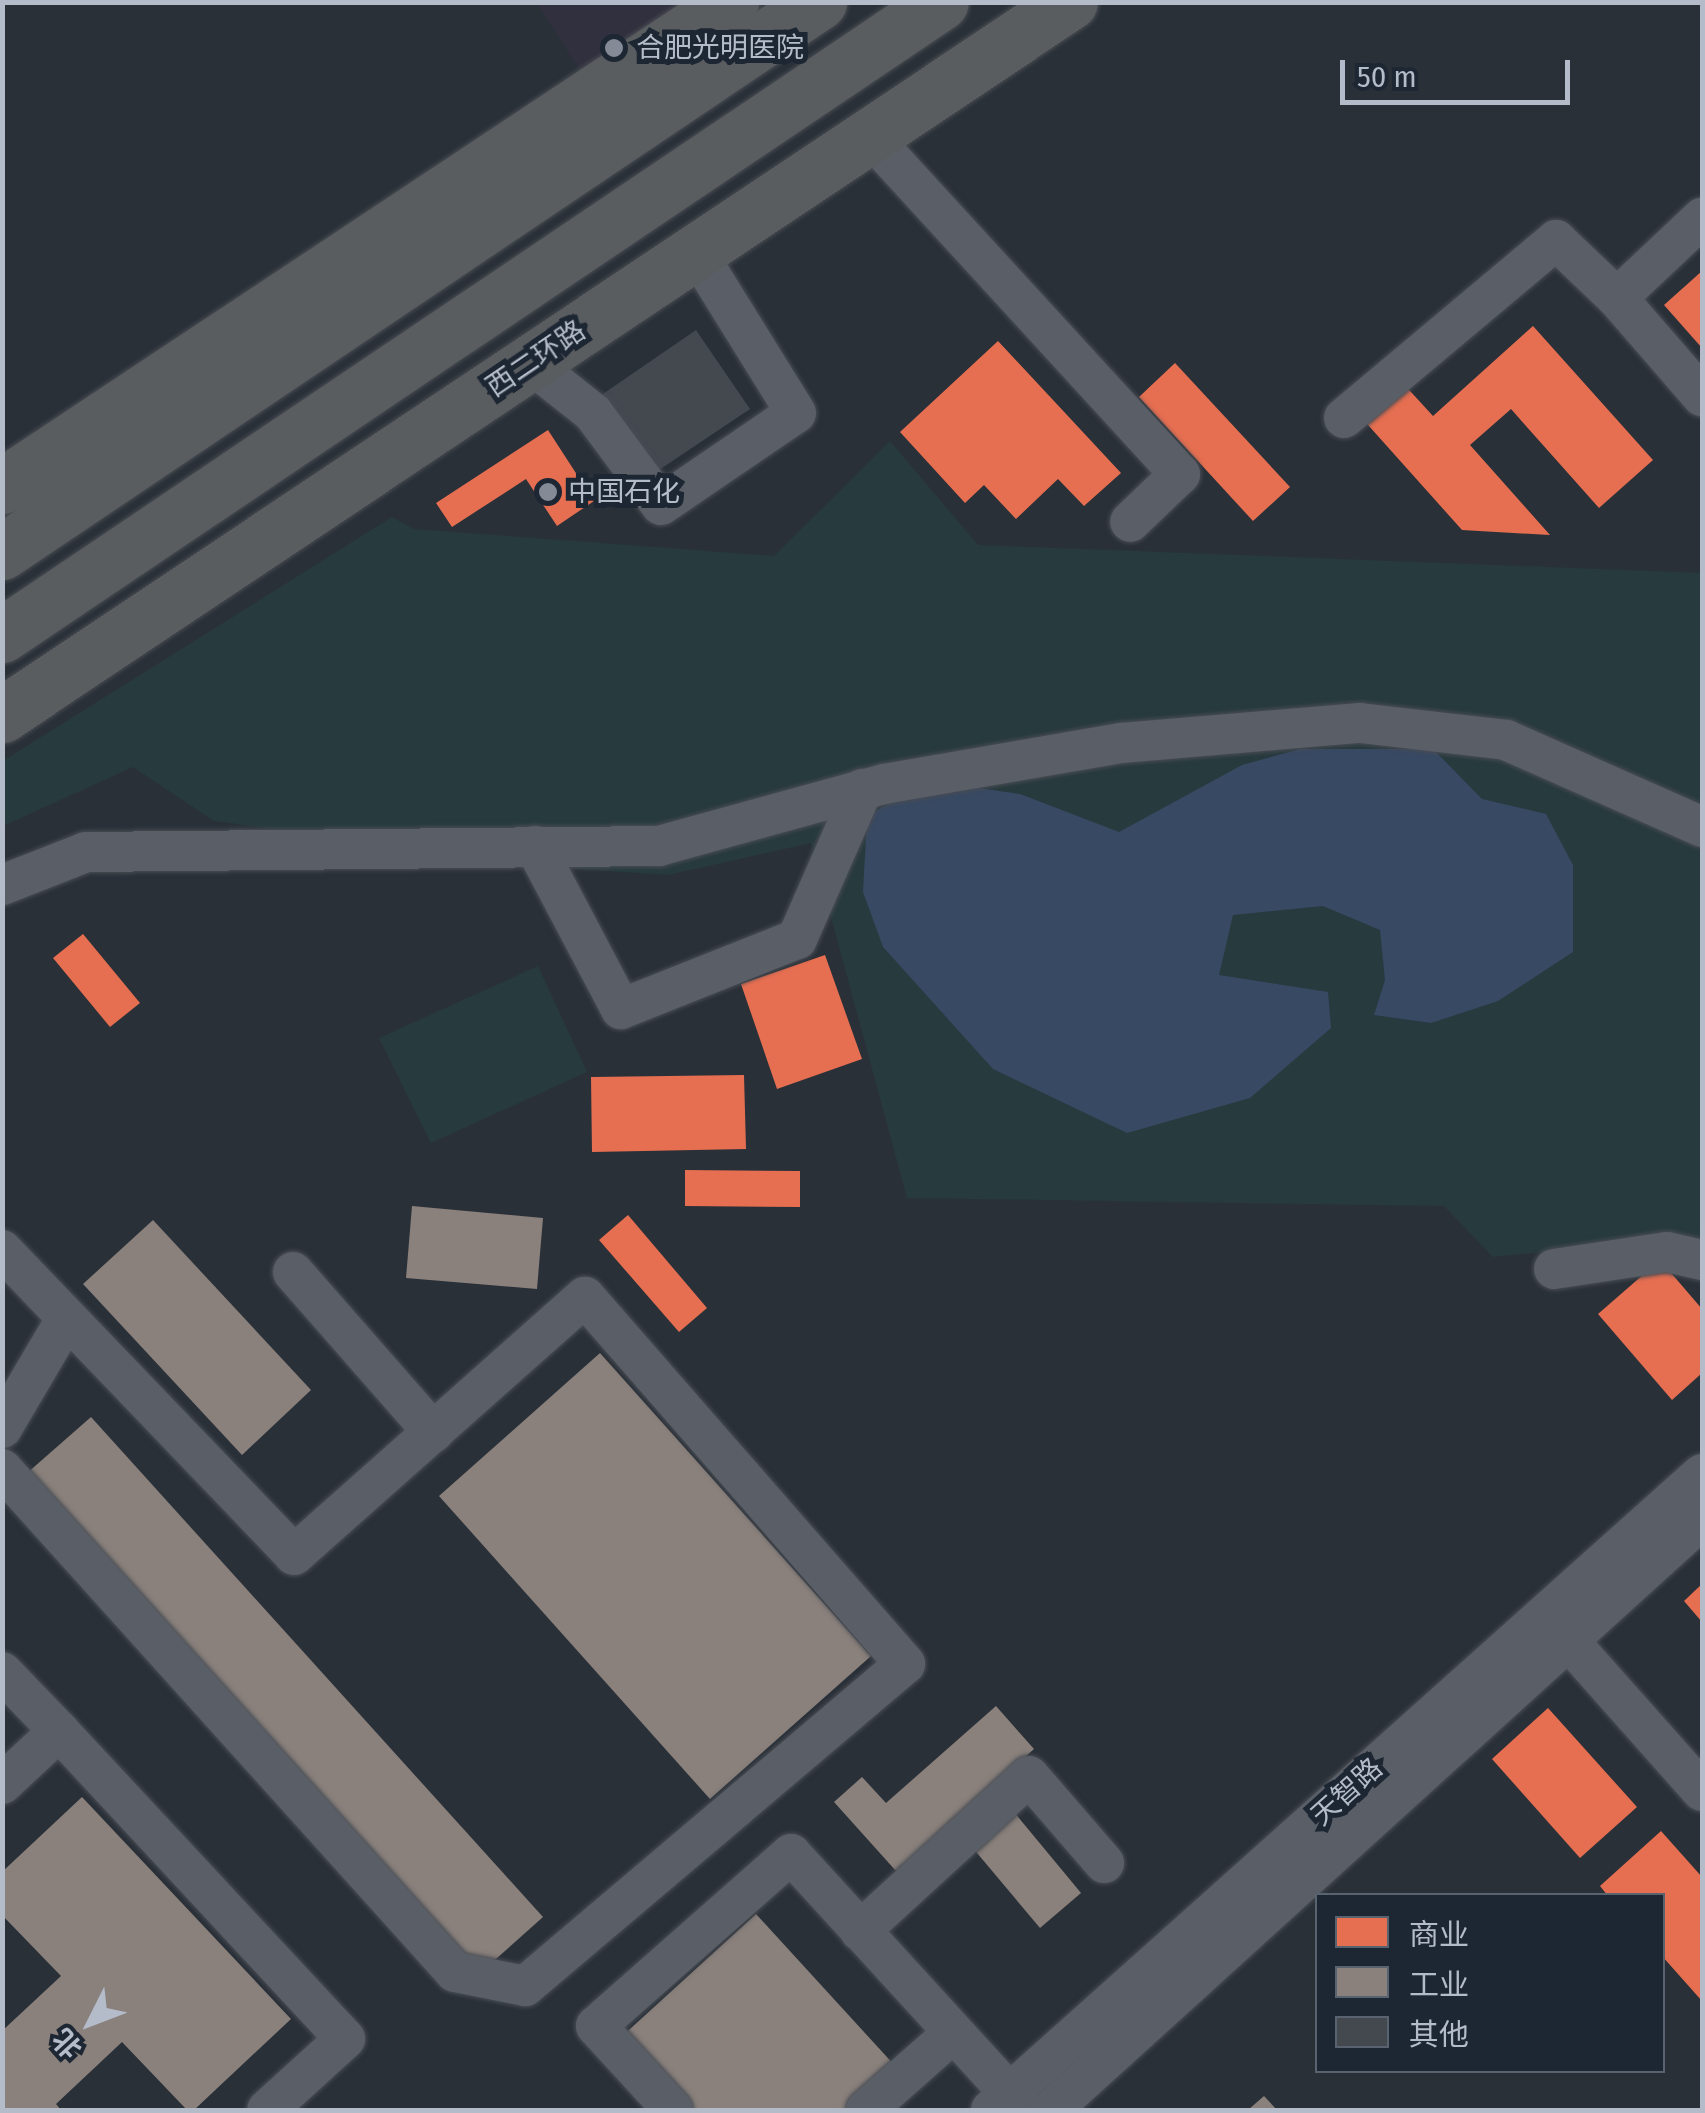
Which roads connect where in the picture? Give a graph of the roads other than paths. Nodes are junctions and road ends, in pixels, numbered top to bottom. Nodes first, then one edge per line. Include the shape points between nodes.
1 (731, 2) edge
2 (819, 2) edge
3 (941, 2) edge
4 (1070, 2) edge
5 (870, 136) junction
6 (1702, 218) edge
7 (696, 252) junction
8 (1617, 298) junction
9 (530, 363) junction
10 (1702, 396) edge
11 (1344, 418) dead end
12 (2, 486) edge
13 (1130, 522) dead end
14 (2, 552) edge
15 (2, 635) edge
16 (2, 715) edge
17 (862, 789) junction
18 (1702, 827) edge
19 (535, 846) junction
20 (2, 885) edge
21 (2, 1250) edge
22 (1702, 1260) edge
23 (1554, 1269) dead end
24 (292, 1272) dead end
25 (65, 1321) junction
26 (2, 1428) edge
27 (433, 1432) junction
28 (2, 1469) edge
29 (1702, 1474) edge
30 (1702, 1519) edge
31 (1556, 1628) junction
32 (2, 1672) edge
33 (58, 1731) junction
34 (2, 1784) edge
35 (1702, 1791) edge
36 (1104, 1863) dead end
37 (860, 1930) junction
38 (953, 2033) junction
39 (1082, 2081) edge
40 (1008, 2105) edge
41 (268, 2110) edge
42 (672, 2110) edge
43 (866, 2110) edge
44 (1051, 2110) edge

1 - 12 highway
2 - 14 highway
3 - 15 highway
4 - 5 highway, 西二环路
5 - 7 highway, 西二环路
5 - 13 street via 1180,474
6 - 8 street
7 - 9 highway, 西二环路
7 - 9 street via 796,413 661,505 593,413
8 - 10 street
8 - 11 street via 1556,240
9 - 16 highway, 西二环路
17 - 18 street via 1121,743 1360,723 1506,740
17 - 19 street via 659,846
17 - 19 street via 797,939 621,1009
19 - 20 street via 86,852
21 - 25 street
22 - 23 street via 1668,1252
24 - 27 street
25 - 26 street
25 - 27 street via 294,1556
27 - 28 street via 585,1297 905,1664 524,1986 455,1972
29 - 31 street, 天智路
30 - 31 street, 天智路
31 - 35 street
31 - 39 street, 天智路
32 - 33 street
33 - 34 street
33 - 41 street via 344,2039
36 - 37 street via 1029,1776
37 - 38 street
37 - 42 street via 791,1854 596,2026
38 - 40 street
38 - 43 street
39 - 40 street, 天智路
39 - 44 street, 天智路

